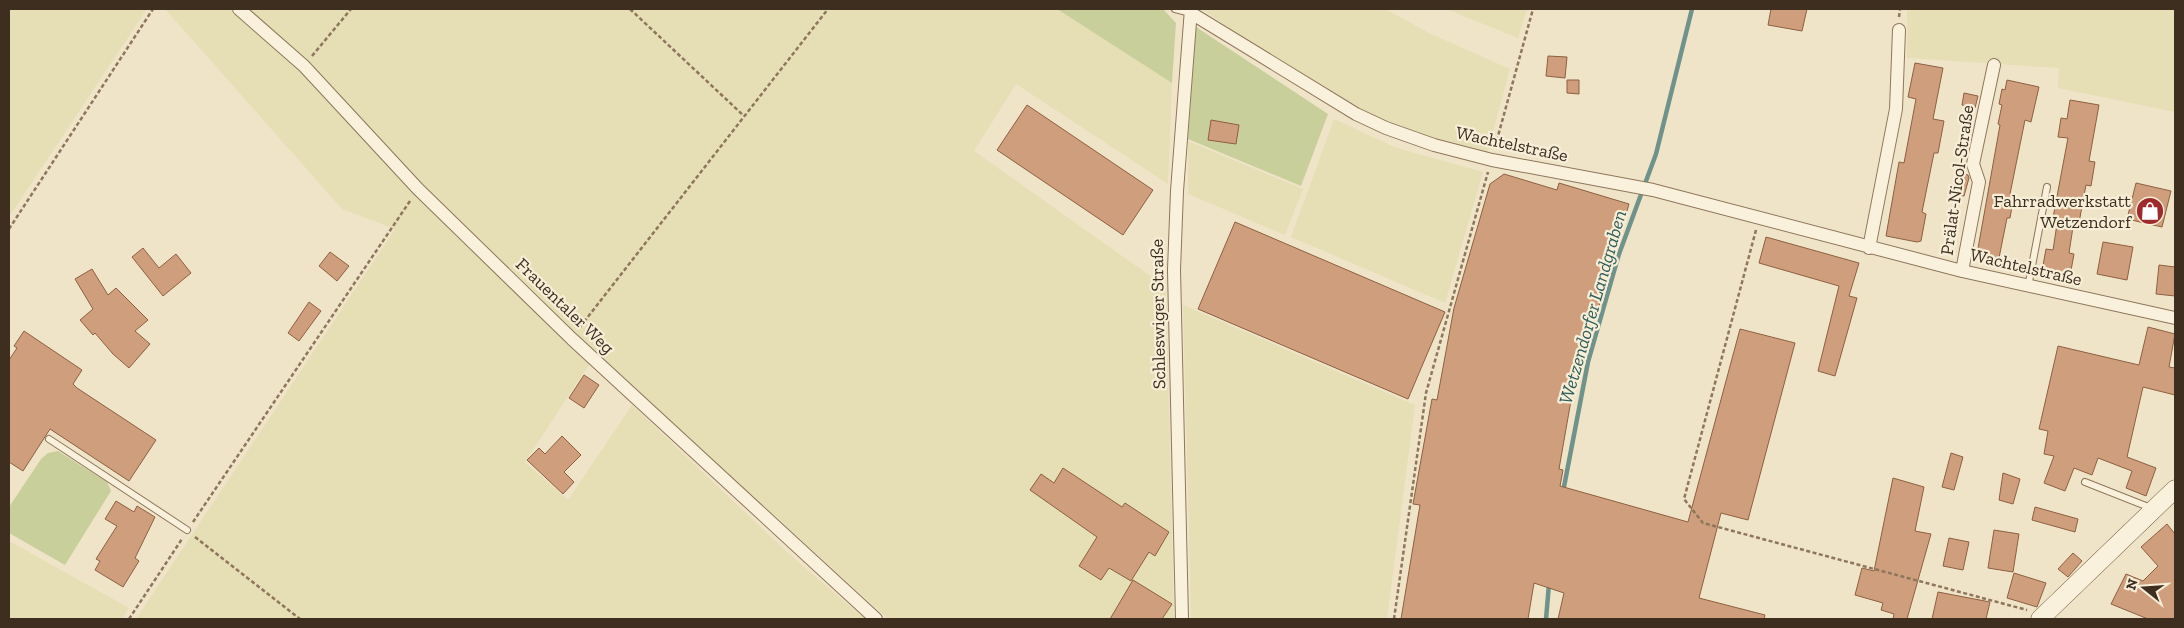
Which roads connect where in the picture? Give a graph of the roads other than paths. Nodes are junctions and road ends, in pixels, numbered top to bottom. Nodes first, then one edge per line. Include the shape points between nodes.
1 (239, 9) edge
2 (1175, 9) edge
3 (1191, 11) edge
4 (1899, 30) dead end
5 (1994, 66) dead end
6 (2047, 187) dead end
7 (1869, 248) junction
8 (1962, 271) junction
9 (2028, 287) junction
10 (2175, 318) edge
11 (49, 439) dead end
12 (2085, 482) dead end
13 (2175, 489) edge
14 (2154, 510) junction
15 (187, 530) road end
16 (2042, 617) edge
17 (876, 619) edge
18 (1182, 619) edge

1 - 17 street, Frauentaler Weg via 304,66 418,189 572,339
2 - 3 lane, Wachtelstraße
3 - 7 street, Wachtelstraße via 1356,114 1434,145 1492,160 1653,190
3 - 18 street, Schleswiger Straße via 1176,191 1174,270
4 - 7 street via 1896,109
5 - 8 street, Prälat-Nicol-Straße via 1974,164 1979,182
6 - 9 lane
7 - 8 street, Wachtelstraße
8 - 9 street, Wachtelstraße
9 - 10 street, Wachtelstraße
11 - 15 lane
12 - 14 lane
13 - 14 street
14 - 16 street

